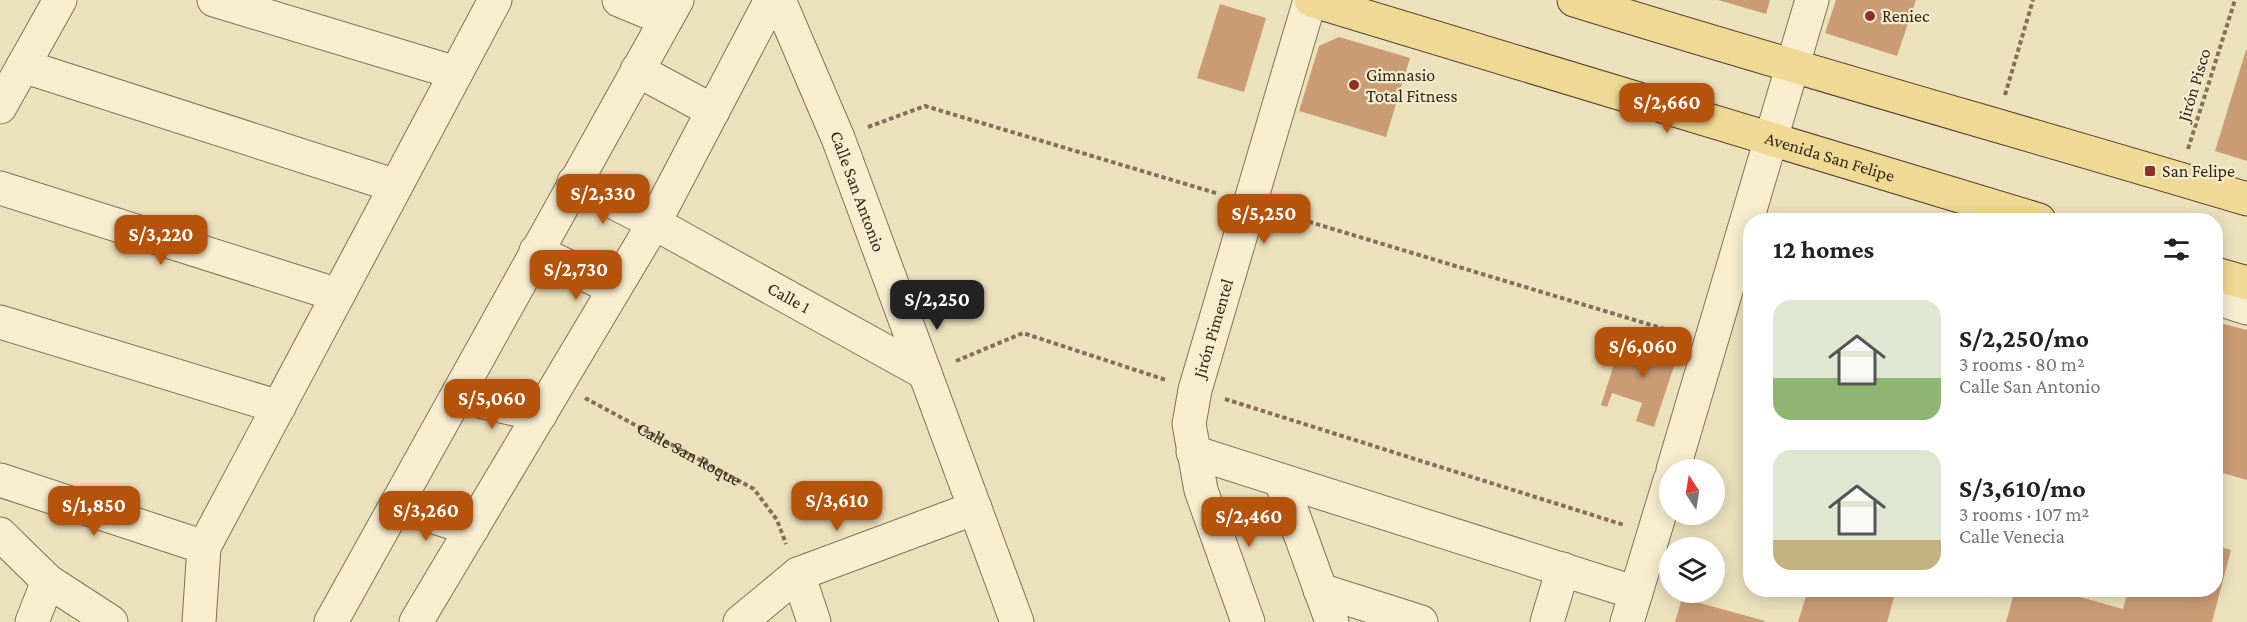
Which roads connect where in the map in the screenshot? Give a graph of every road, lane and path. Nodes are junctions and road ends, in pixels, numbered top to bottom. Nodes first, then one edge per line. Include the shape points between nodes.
1 (60, 0) edge
2 (214, 0) edge
3 (495, 0) edge
4 (619, 0) edge
5 (771, 0) edge
6 (779, 0) edge
7 (1311, 0) edge
8 (1574, 0) edge
9 (1812, 0) edge
10 (2033, 0) edge
11 (2235, 0) edge
12 (671, 9) edge
13 (23, 66) junction
14 (1792, 68) junction
15 (637, 70) junction
16 (456, 73) junction
17 (0, 107) edge
18 (713, 111) junction
19 (1997, 124) junction
20 (838, 138) junction
21 (1772, 139) junction
22 (2180, 179) junction
23 (574, 182) junction
24 (396, 186) junction
25 (0, 188) edge
26 (2247, 199) edge
27 (1250, 204) junction
28 (1750, 213) edge
29 (2015, 213) edge
30 (654, 223) junction
31 (1743, 234) edge
32 (536, 251) junction
33 (2223, 276) edge
34 (2247, 284) edge
35 (614, 288) junction
36 (338, 295) junction
37 (2223, 300) edge
38 (2247, 308) edge
39 (0, 322) edge
40 (1710, 343) junction
41 (925, 373) junction
42 (558, 383) junction
43 (1195, 390) junction
44 (457, 396) junction
45 (279, 407) junction
46 (540, 415) junction
47 (1192, 452) junction
48 (1676, 459) edge
49 (0, 480) edge
50 (1281, 481) junction
51 (396, 505) junction
52 (975, 508) junction
53 (1659, 516) edge
54 (472, 529) junction
55 (0, 534) edge
56 (1653, 535) junction
57 (204, 547) junction
58 (1563, 569) junction
59 (798, 574) junction
60 (48, 581) junction
61 (1320, 590) junction
62 (1631, 607) edge
63 (32, 622) edge
64 (111, 622) edge
65 (198, 622) edge
66 (331, 622) edge
67 (416, 622) edge
68 (740, 622) edge
69 (814, 622) edge
70 (1017, 622) edge
71 (1248, 622) edge
72 (1332, 622) edge
73 (1421, 622) edge
74 (1547, 622) edge

1 - 13 street
2 - 16 street
3 - 16 street
4 - 12 street
5 - 18 street
6 - 20 street, Calle San Antonio
7 - 21 main road, Avenida San Felipe
7 - 27 street, Jirón Pimentel
8 - 14 main road
9 - 14 street
10 - 19 path
11 - 22 path, Jirón Pisco
12 - 15 street
13 - 17 street
13 - 24 street
14 - 19 main road
14 - 21 street
15 - 18 street
15 - 23 street
16 - 24 street
18 - 30 street
19 - 22 main road
20 - 27 path via 925,106
20 - 41 street, Calle San Antonio
21 - 28 street
21 - 29 main road, Avenida San Felipe
22 - 26 main road
23 - 30 street, Calle 1
23 - 32 street
24 - 36 street
25 - 36 street
27 - 40 path
27 - 43 street, Jirón Pimentel
30 - 35 street
30 - 41 street, Calle 1
31 - 40 street
32 - 35 street
32 - 44 street
33 - 34 main road
35 - 42 street
36 - 45 street
37 - 38 street
39 - 45 street
40 - 48 street
41 - 43 path via 1023,333
41 - 52 street, Calle San Antonio
42 - 46 street
42 - 59 path, Calle San Roque via 753,489 777,520
43 - 47 street, Jirón Pimentel via 1189,424
43 - 56 path
44 - 46 street
44 - 51 street
45 - 57 street
46 - 54 street
47 - 50 street
47 - 71 street, Jirón Pimentel via 1201,490
49 - 57 street
50 - 58 street
50 - 61 street
51 - 54 street
51 - 66 street
52 - 59 street
52 - 70 street, Calle San Antonio
53 - 56 street
54 - 67 street
55 - 60 street
56 - 62 street
57 - 65 street
58 - 62 street
58 - 74 street
59 - 68 street
59 - 69 street
60 - 63 street
60 - 64 street
61 - 72 street
61 - 73 street

